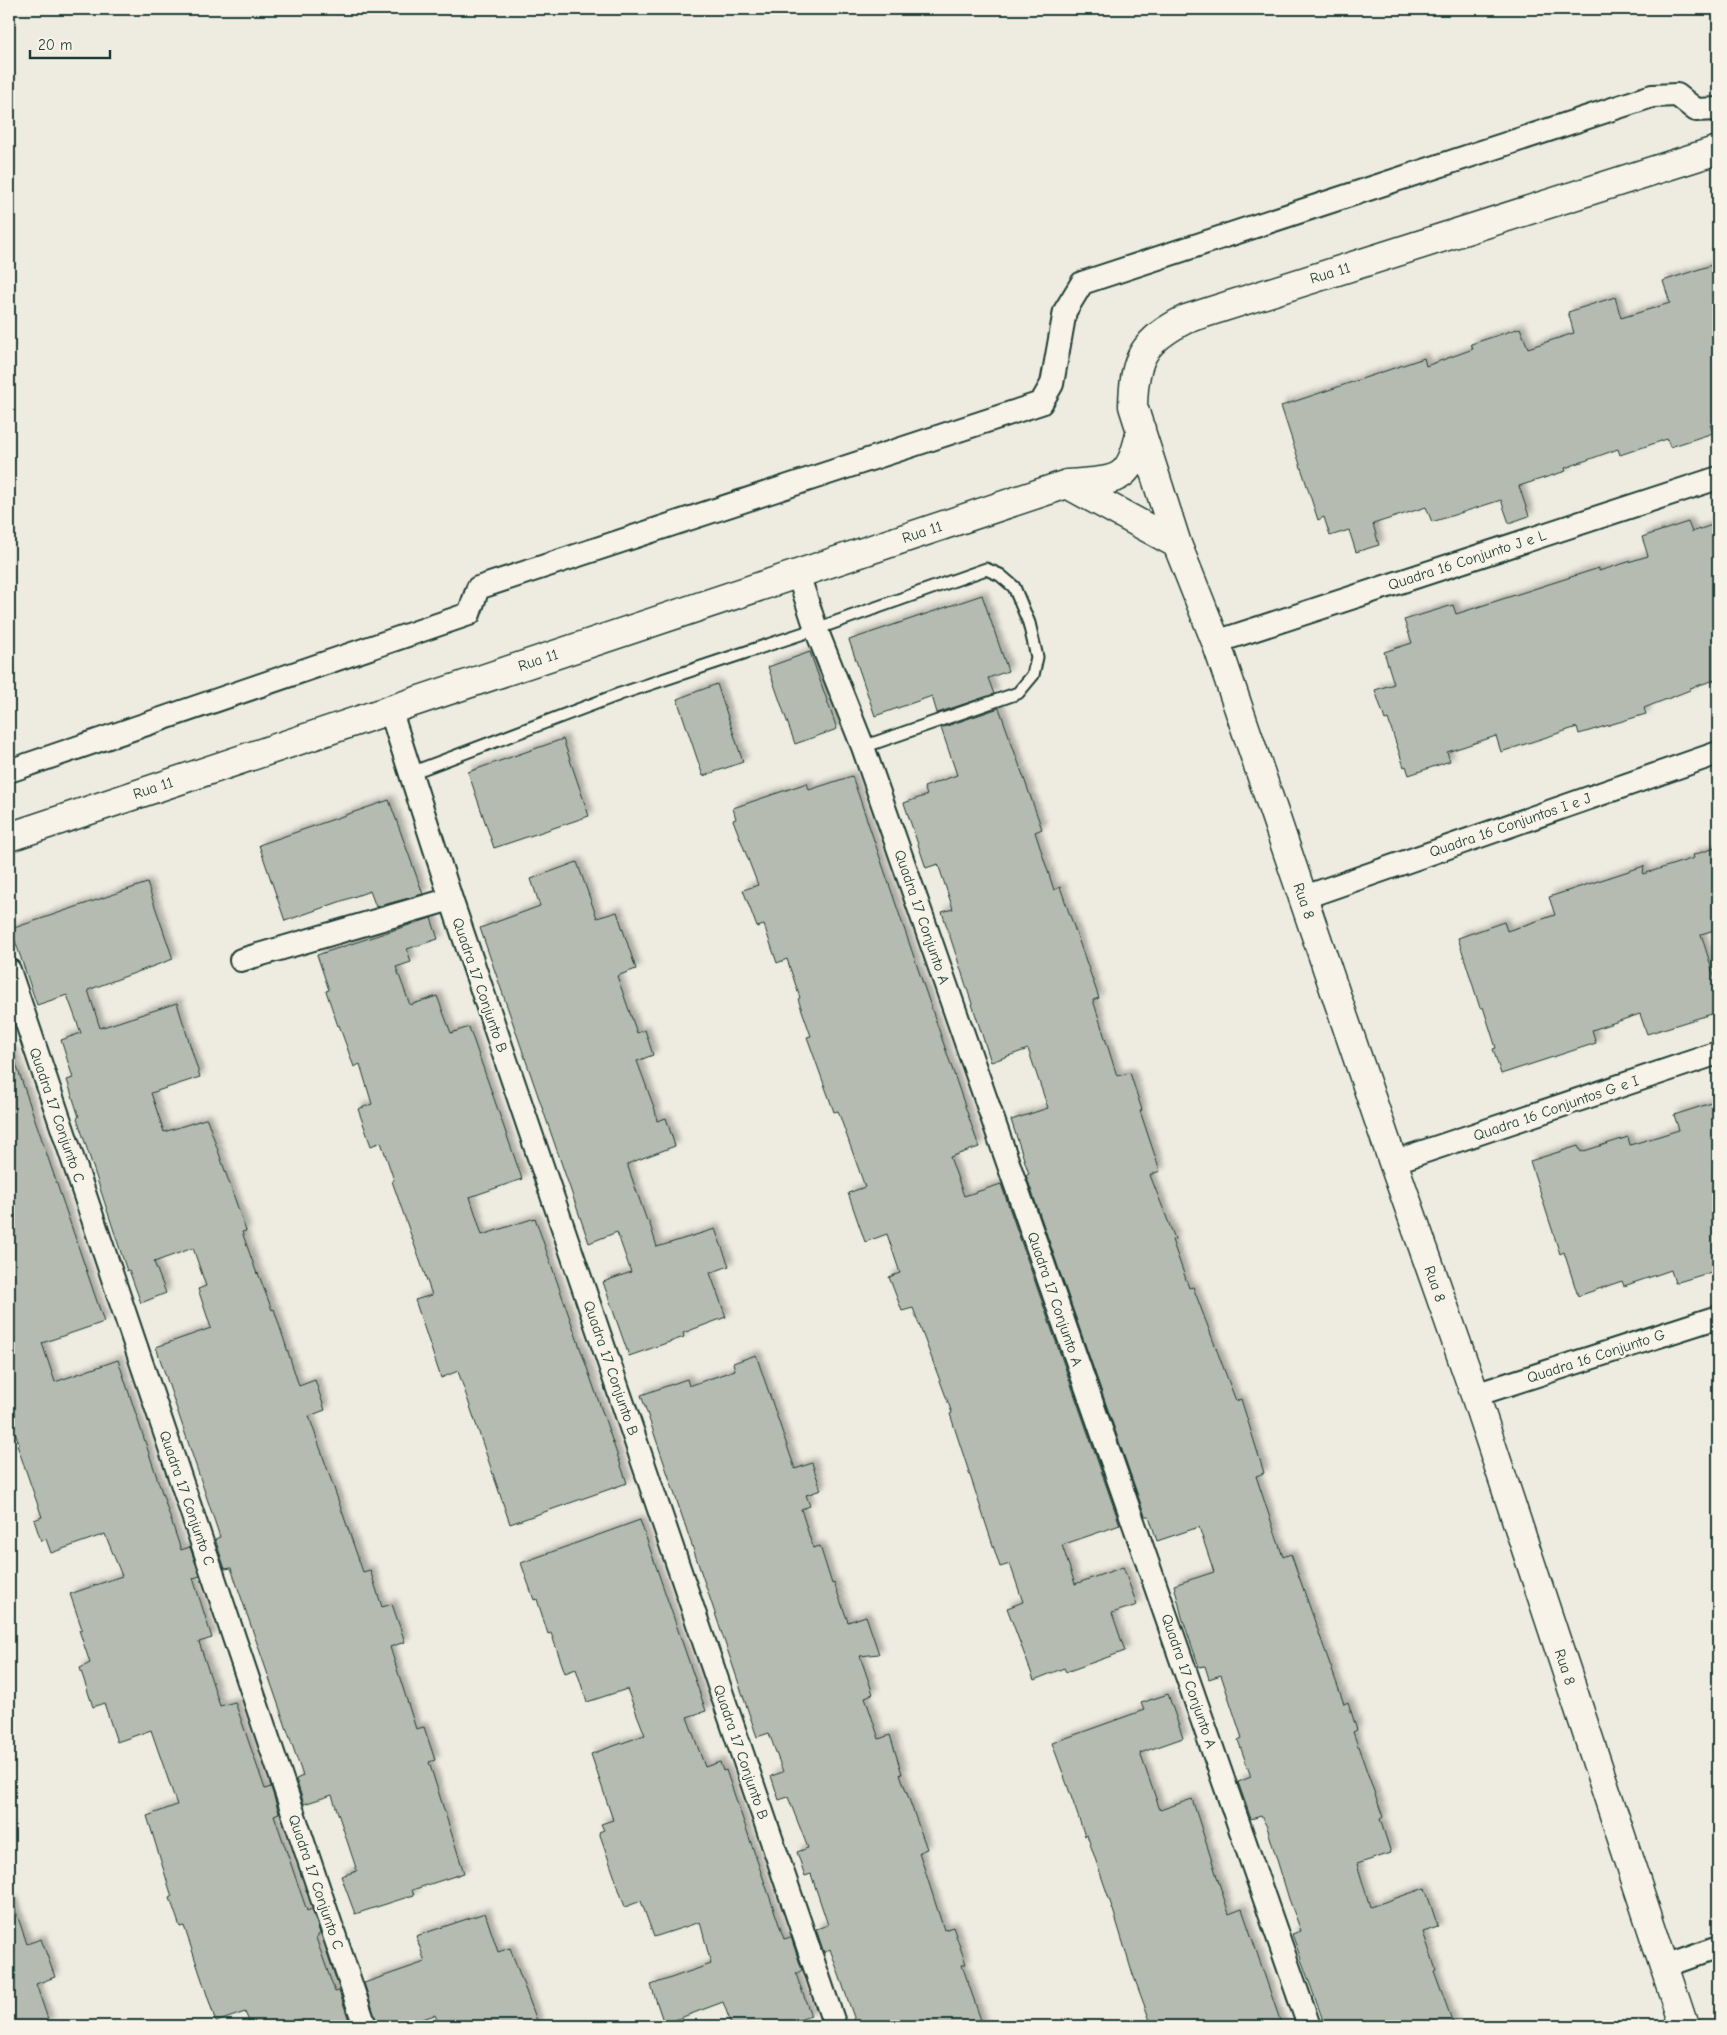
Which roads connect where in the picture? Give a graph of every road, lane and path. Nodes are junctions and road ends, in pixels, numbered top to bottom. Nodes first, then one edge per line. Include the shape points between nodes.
1 (1718, 109) edge
2 (1718, 150) edge
3 (1141, 429) junction
4 (1718, 478) edge
5 (1067, 484) junction
6 (1177, 544) junction
7 (798, 574) junction
8 (816, 629) junction
9 (1216, 642) junction
10 (390, 710) junction
11 (863, 747) junction
12 (1718, 753) edge
13 (9, 771) edge
14 (411, 773) junction
15 (9, 837) edge
16 (1302, 898) junction
17 (451, 900) junction
18 (241, 960) dead end
19 (9, 970) edge
20 (1718, 1053) edge
21 (1393, 1162) junction
22 (1718, 1317) edge
23 (1475, 1394) junction
24 (1718, 1947) edge
25 (1664, 1966) junction
26 (365, 2026) edge
27 (835, 2026) edge
28 (1309, 2026) edge
29 (1684, 2026) edge

1 - 13 street via 1696,110 1677,95 1652,96 1082,282 1065,311 1052,384 1041,404 478,588 469,614
2 - 3 main road, Rua 11 via 1186,319 1164,330 1138,364 1133,406
3 - 5 main road, Rua 11 via 1136,454 1126,472 1114,478
3 - 6 main road, Rua 11
4 - 9 street, Quadra 16 Conjunto J e L
5 - 6 main road
5 - 7 main road, Rua 11
6 - 9 main road, Rua 8
7 - 8 street, Quadra 17 Conjunto A
7 - 10 main road, Rua 11
8 - 11 street, Quadra 17 Conjunto A
8 - 11 lane via 986,569 1000,575 1014,587 1029,623 1037,657 1033,675 1018,693
8 - 14 lane via 620,694
9 - 16 main road, Rua 8
10 - 14 street, Quadra 17 Conjunto B
10 - 15 main road, Rua 11
11 - 28 street, Quadra 17 Conjunto A
12 - 16 street, Quadra 16 Conjuntos I e J
14 - 17 street, Quadra 17 Conjunto B
16 - 21 main road, Rua 8
17 - 18 street
17 - 27 street, Quadra 17 Conjunto B
19 - 26 street, Quadra 17 Conjunto C
20 - 21 street, Quadra 16 Conjuntos G e I
21 - 23 main road, Rua 8
22 - 23 street, Quadra 16 Conjunto G
23 - 25 main road, Rua 8
24 - 25 street
25 - 29 main road, Rua 8

